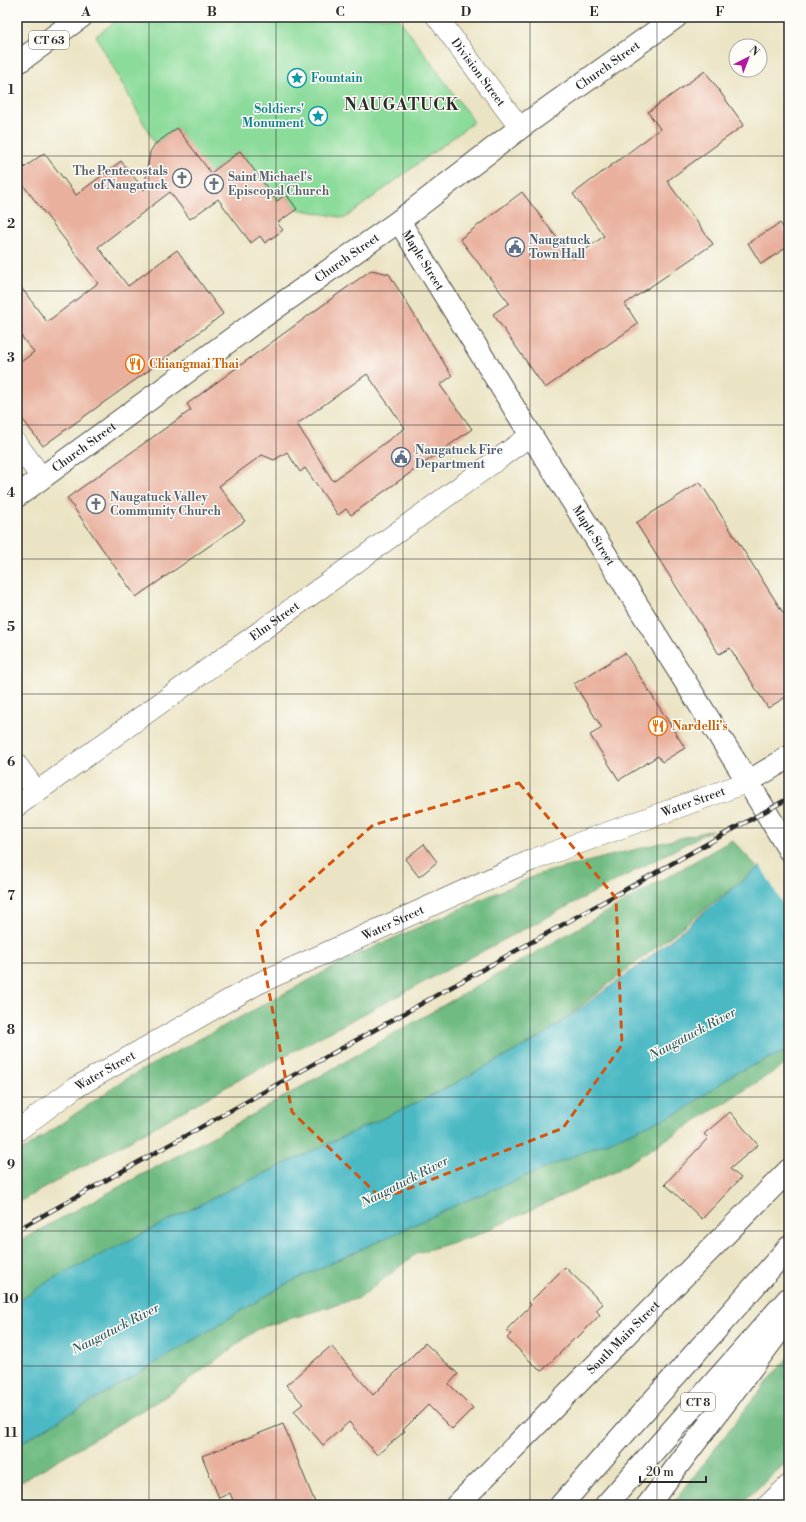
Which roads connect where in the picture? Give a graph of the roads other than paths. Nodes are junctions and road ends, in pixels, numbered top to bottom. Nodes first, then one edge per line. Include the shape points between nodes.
1 (81, 17) edge
2 (437, 17) edge
3 (676, 17) edge
4 (17, 63) edge
5 (520, 128) junction
6 (399, 221) junction
7 (531, 435) junction
8 (17, 444) edge
9 (42, 478) junction
10 (17, 496) edge
11 (789, 757) edge
12 (17, 766) edge
13 (748, 782) junction
14 (37, 792) junction
15 (17, 806) edge
16 (789, 850) edge
17 (17, 1131) edge
18 (789, 1170) edge
19 (789, 1247) edge
20 (789, 1298) edge
21 (789, 1318) edge
22 (587, 1475) junction
23 (789, 1485) edge
24 (457, 1505) edge
25 (554, 1505) edge
26 (561, 1505) edge
27 (606, 1505) edge
28 (648, 1505) edge
29 (768, 1505) edge

1 - 4 main road, CT 63
2 - 5 street, Division Street
3 - 5 main road, Church Street
5 - 6 main road, Church Street
6 - 7 main road, Maple Street
6 - 9 main road, Church Street
7 - 13 main road, Maple Street
7 - 14 street, Elm Street
8 - 9 street
9 - 10 main road, Church Street
11 - 13 main road, Water Street
12 - 14 street
13 - 16 main road, Maple Street
13 - 17 street, Water Street via 532,860 257,984 73,1090
14 - 15 street, Elm Street
18 - 24 main road, South Main Street
19 - 22 main road, CT 8
20 - 27 main road, CT 8
21 - 28 main road
22 - 25 main road
22 - 26 main road, CT 8
23 - 29 street

